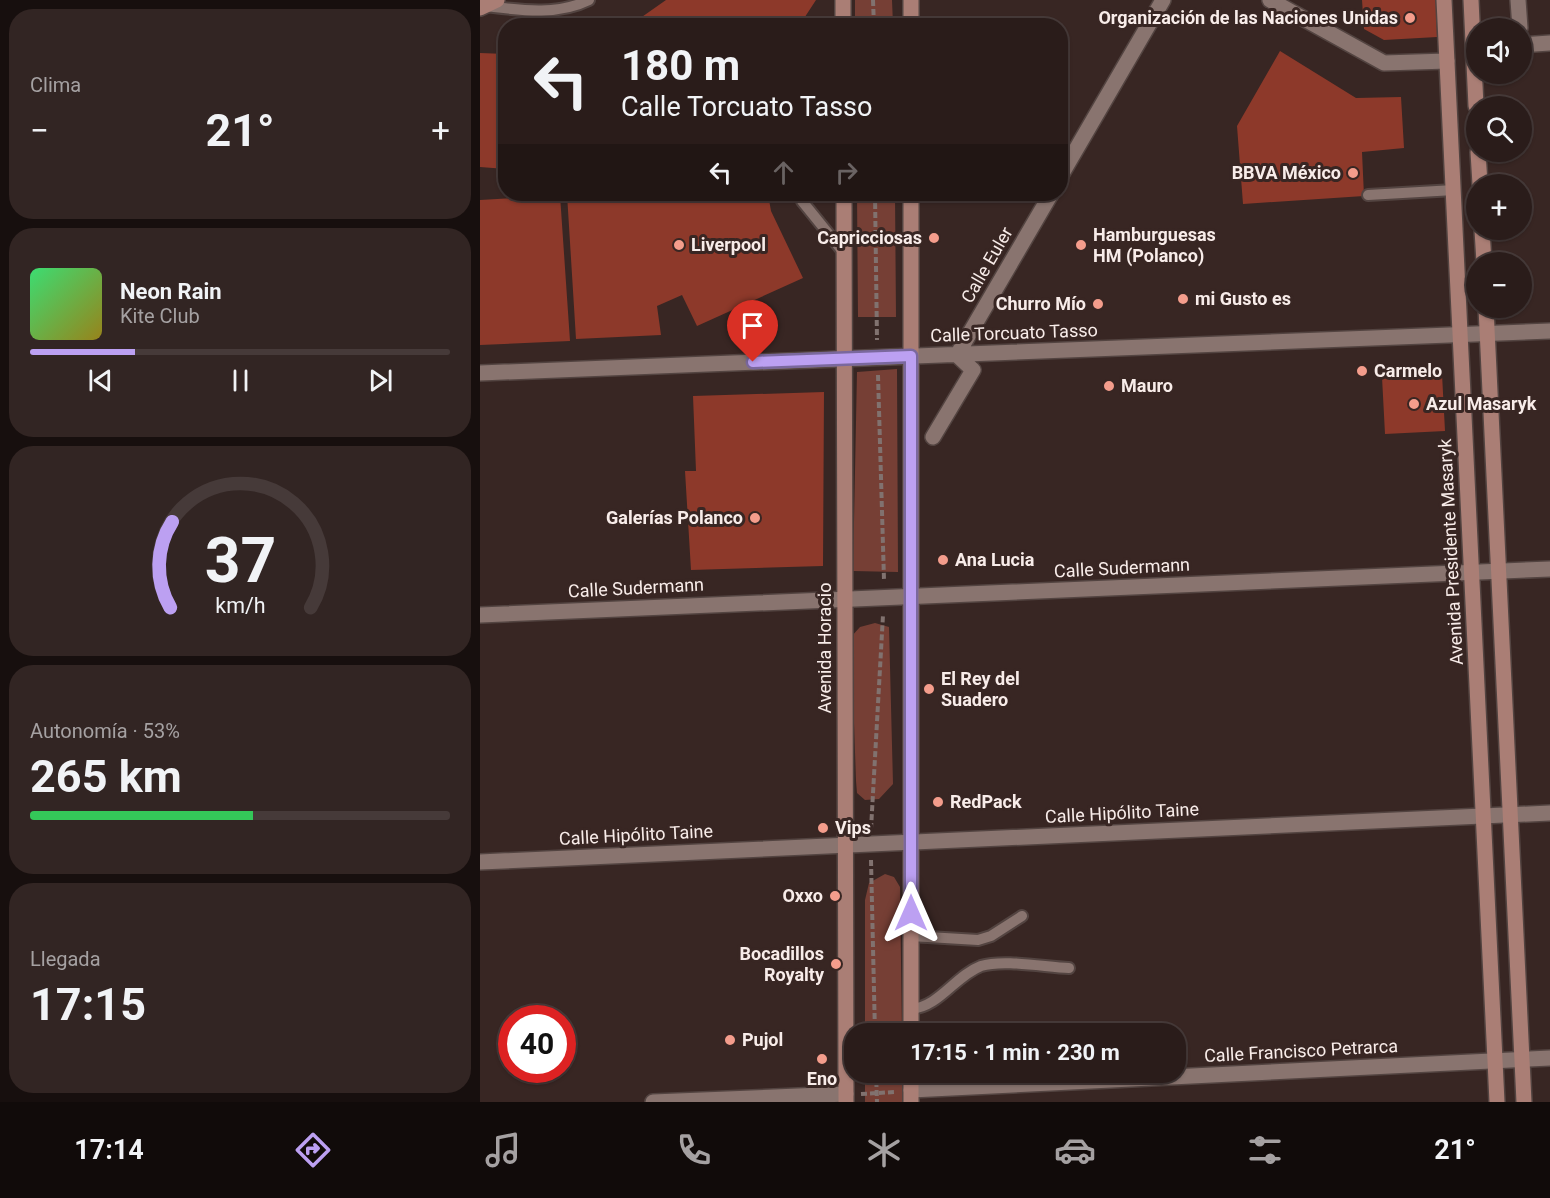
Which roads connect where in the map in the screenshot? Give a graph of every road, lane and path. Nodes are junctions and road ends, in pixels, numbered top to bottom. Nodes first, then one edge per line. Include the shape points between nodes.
1 (589, 0) edge
2 (843, 0) edge
3 (873, 0) edge
4 (911, 0) edge
5 (1163, 0) edge
6 (1270, 0) edge
7 (1444, 0) edge
8 (1471, 0) edge
9 (1518, 0) edge
10 (487, 5) edge
11 (842, 18) edge
12 (874, 18) edge
13 (911, 18) edge
14 (1472, 18) edge
15 (1519, 18) edge
16 (1550, 43) edge
17 (1532, 44) edge
18 (1447, 61) junction
19 (1068, 163) edge
20 (1454, 190) junction
21 (1368, 195) dead end
22 (802, 201) edge
23 (844, 201) edge
24 (911, 201) edge
25 (1047, 201) edge
26 (844, 253) junction
27 (1486, 318) edge
28 (1550, 331) edge
29 (1487, 333) junction
30 (1461, 334) junction
31 (957, 355) junction
32 (911, 356) junction
33 (844, 358) junction
34 (480, 372) edge
35 (933, 437) dead end
36 (1550, 569) edge
37 (1498, 570) junction
38 (1472, 572) junction
39 (911, 596) junction
40 (845, 599) junction
41 (480, 615) edge
42 (1550, 813) edge
43 (1510, 814) junction
44 (1484, 815) junction
45 (911, 842) junction
46 (845, 845) junction
47 (480, 862) edge
48 (1022, 916) dead end
49 (911, 936) junction
50 (1069, 968) dead end
51 (911, 1009) junction
52 (911, 1023) edge
53 (1550, 1058) edge
54 (1522, 1059) junction
55 (1495, 1060) junction
56 (876, 1083) edge
57 (876, 1093) junction
58 (911, 1096) edge
59 (846, 1098) edge
60 (653, 1102) edge
61 (877, 1102) edge
62 (1497, 1102) edge
63 (1524, 1102) edge

1 - 10 lane via 537,12
2 - 11 street
3 - 12 path
4 - 13 street
5 - 19 street
6 - 18 street via 1384,63
7 - 18 street, Avenida Presidente Masaryk
8 - 14 street
9 - 15 street
16 - 17 street
18 - 20 street, Avenida Presidente Masaryk
20 - 21 lane
20 - 30 street, Avenida Presidente Masaryk
22 - 26 lane
23 - 26 street, Avenida Horacio
24 - 32 street
25 - 31 street, Calle Euler
26 - 33 street, Avenida Horacio
27 - 29 street
28 - 29 street, Calle Torcuato Tasso
29 - 30 street, Calle Torcuato Tasso
29 - 37 street
30 - 31 street, Calle Torcuato Tasso
30 - 38 street, Avenida Presidente Masaryk
31 - 32 street, Calle Torcuato Tasso
31 - 35 street via 973,370
32 - 33 street, Calle Torcuato Tasso
32 - 39 street
33 - 34 street, Calle Torcuato Tasso
33 - 40 street, Avenida Horacio
36 - 37 street, Calle Sudermann
37 - 38 street, Calle Sudermann
37 - 43 street
38 - 39 street, Calle Sudermann
38 - 44 street, Avenida Presidente Masaryk
39 - 40 street, Calle Sudermann
39 - 45 street
40 - 41 street, Calle Sudermann
40 - 46 street, Avenida Horacio
42 - 43 street, Calle Hipólito Taine
43 - 44 street, Calle Hipólito Taine
43 - 54 street
44 - 45 street, Calle Hipólito Taine
44 - 55 street, Avenida Presidente Masaryk
45 - 46 street, Calle Hipólito Taine
45 - 49 street
46 - 47 street, Calle Hipólito Taine
46 - 59 street, Avenida Horacio
48 - 49 lane via 978,940
49 - 51 street
50 - 51 lane via 983,966 924,1008
51 - 52 street
53 - 54 street, Calle Francisco Petrarca
54 - 55 street, Calle Francisco Petrarca
54 - 63 street
55 - 58 street, Calle Francisco Petrarca
55 - 62 street, Avenida Presidente Masaryk
56 - 57 path
57 - 58 path
57 - 59 path
57 - 61 path
59 - 60 street

